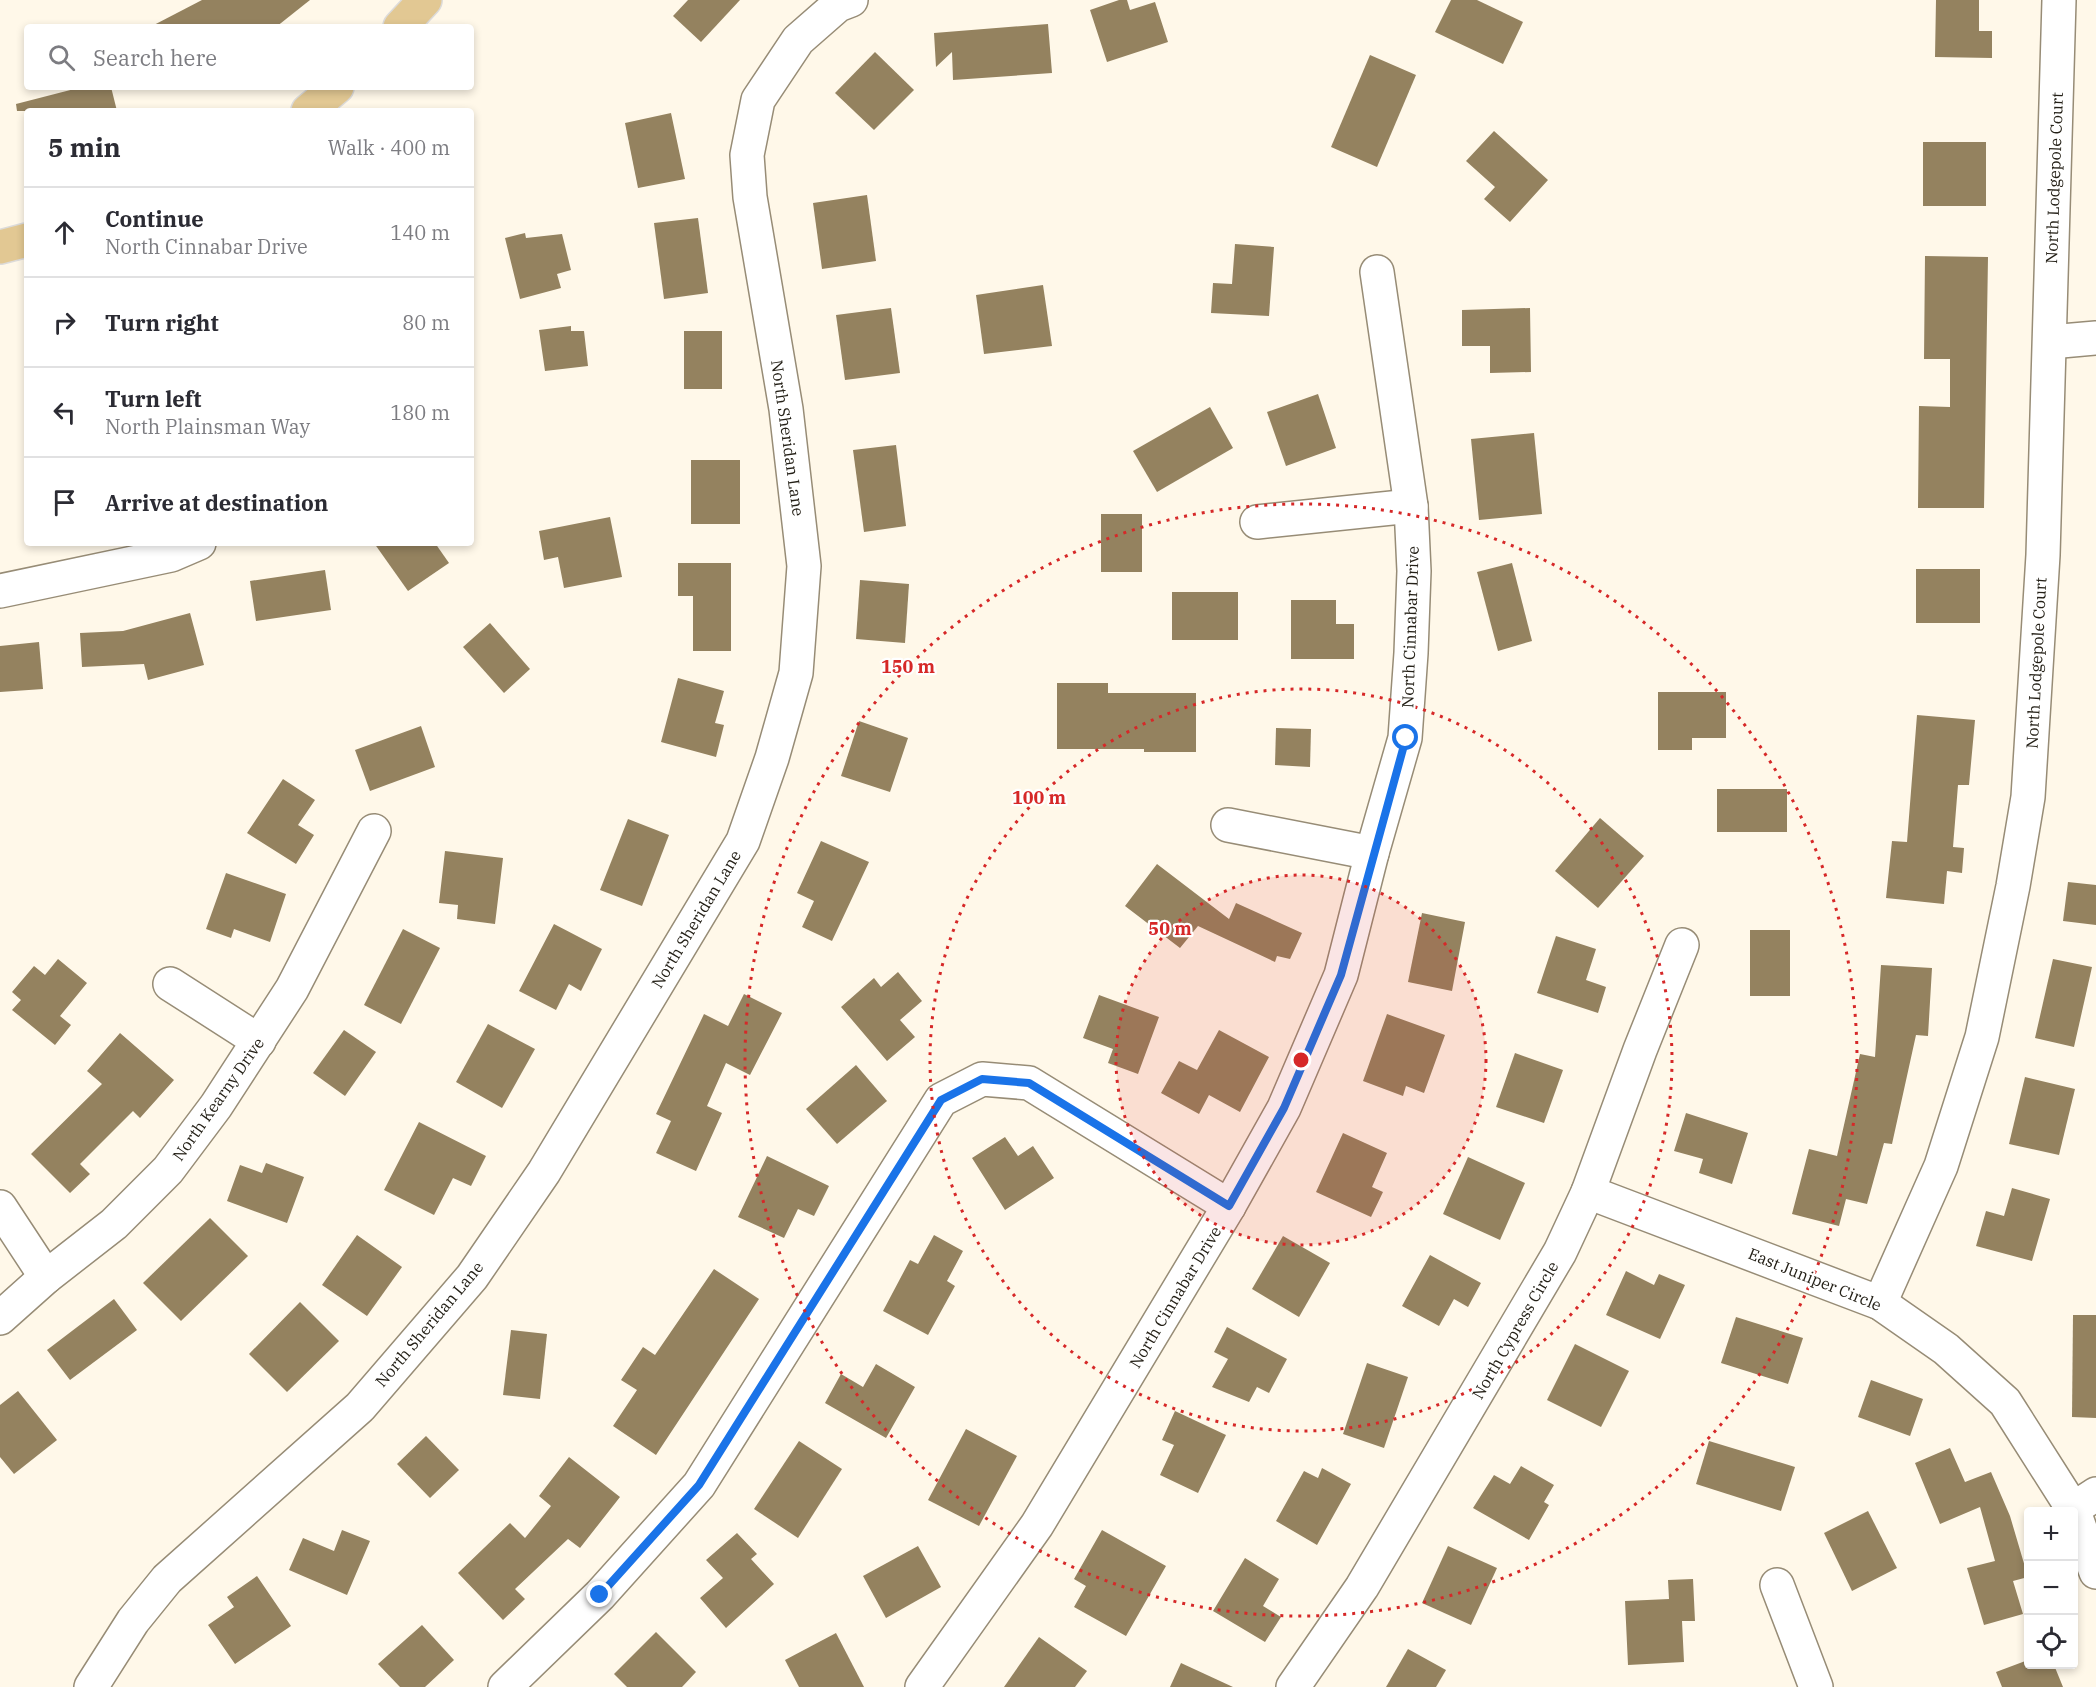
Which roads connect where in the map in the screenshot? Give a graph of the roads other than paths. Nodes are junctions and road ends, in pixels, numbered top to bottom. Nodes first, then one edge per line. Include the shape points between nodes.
1 (425, 0) edge
2 (850, 0) edge
3 (2059, 0) edge
4 (403, 24) edge
5 (334, 90) edge
6 (312, 108) edge
7 (24, 241) edge
8 (0, 247) edge
9 (1377, 272) dead end
10 (2096, 338) edge
11 (2050, 342) junction
12 (1411, 506) junction
13 (1257, 522) dead end
14 (192, 546) edge
15 (0, 591) edge
16 (1228, 825) dead end
17 (374, 831) dead end
18 (1372, 853) junction
19 (1682, 945) dead end
20 (170, 984) dead end
21 (259, 1041) junction
22 (1588, 1192) junction
23 (0, 1206) edge
24 (1229, 1206) junction
25 (46, 1277) junction
26 (1880, 1303) junction
27 (0, 1318) edge
28 (2084, 1502) edge
29 (2096, 1572) edge
30 (1777, 1585) dead end
31 (91, 1687) edge
32 (505, 1687) edge
33 (922, 1687) edge
34 (1293, 1687) edge
35 (1816, 1687) edge

1 - 4 main road
2 - 31 street, North Sheridan Lane via 838,5 798,40 758,100 747,155 750,198 786,409 804,566 796,673 743,841 544,1172 472,1277 360,1407 167,1579 133,1621
3 - 11 street, North Lodgepole Court
5 - 6 main road
7 - 8 main road
9 - 12 street, North Cinnabar Drive
10 - 11 street
11 - 26 street, North Lodgepole Court via 2043,555 2028,796 2013,886 1982,1037 1948,1145
12 - 13 street
12 - 18 street, North Cinnabar Drive via 1414,571 1406,738
14 - 15 street via 171,555
16 - 18 street
17 - 21 street, North Kearny Drive via 292,989
18 - 24 street, North Cinnabar Drive via 1341,975 1284,1108
19 - 22 street, North Cypress Circle
20 - 21 street
21 - 25 street, North Kearny Drive via 168,1170 114,1224
22 - 26 street, East Juniper Circle
22 - 34 street, North Cypress Circle via 1560,1252 1460,1423 1362,1587
23 - 25 street
24 - 32 street via 1029,1083 982,1079 941,1100 699,1485 600,1595
24 - 33 street, North Cinnabar Drive via 1037,1525
25 - 27 street, North Kearny Drive
26 - 28 street, East Juniper Circle via 1946,1349 2005,1402
28 - 29 street, East Juniper Circle
30 - 35 street

